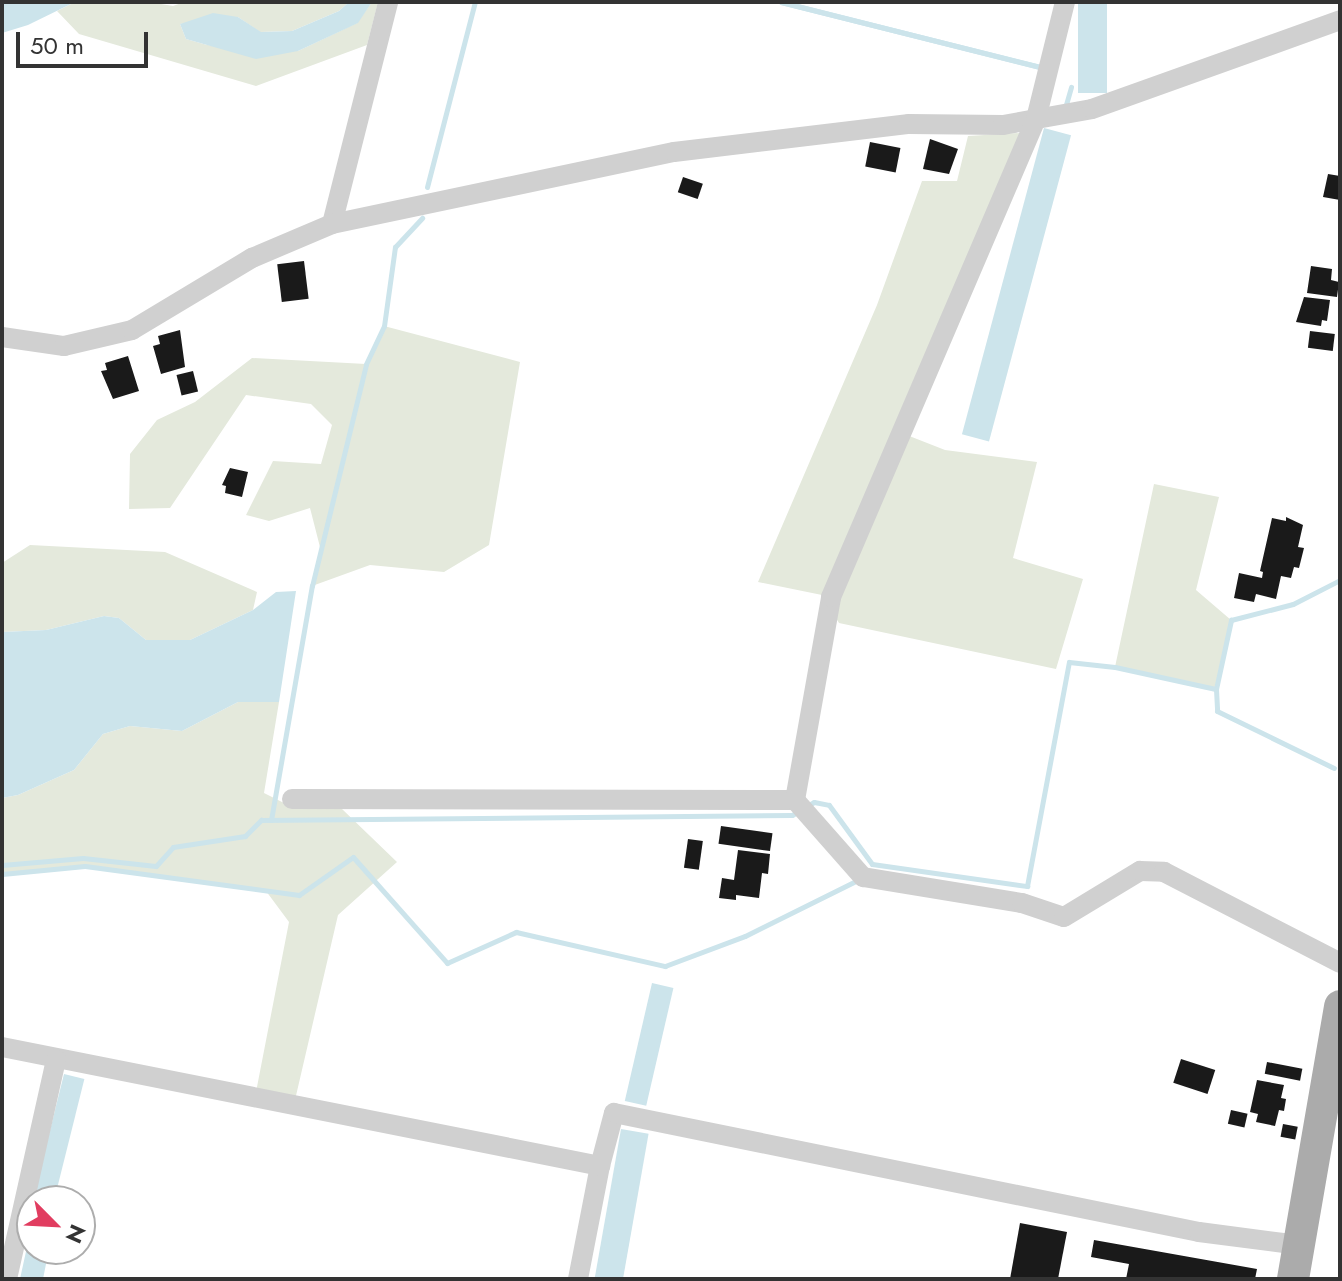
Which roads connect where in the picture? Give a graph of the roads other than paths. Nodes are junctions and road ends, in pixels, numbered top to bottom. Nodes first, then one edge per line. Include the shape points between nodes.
1 (388, 2) edge
2 (1065, 2) edge
3 (1340, 20) edge
4 (1045, 118) junction
5 (332, 224) junction
6 (2, 337) edge
7 (292, 799) dead end
8 (803, 807) junction
9 (1340, 963) edge
10 (1340, 1006) edge
11 (2, 1047) edge
12 (56, 1059) junction
13 (600, 1166) junction
14 (1299, 1245) junction
15 (7, 1279) edge
16 (578, 1279) edge
17 (1293, 1279) edge

1 - 5 street
2 - 4 street
3 - 4 street
4 - 5 street via 1003,125 909,124 674,152
4 - 8 street via 831,597
5 - 6 street via 252,258 132,330 64,346
7 - 8 street
8 - 9 street via 863,877 1022,903 1064,917 1140,871 1164,872
10 - 14 main road
11 - 12 street
12 - 13 street
12 - 15 street
13 - 14 street via 614,1113 1199,1232
13 - 16 street
14 - 17 main road

